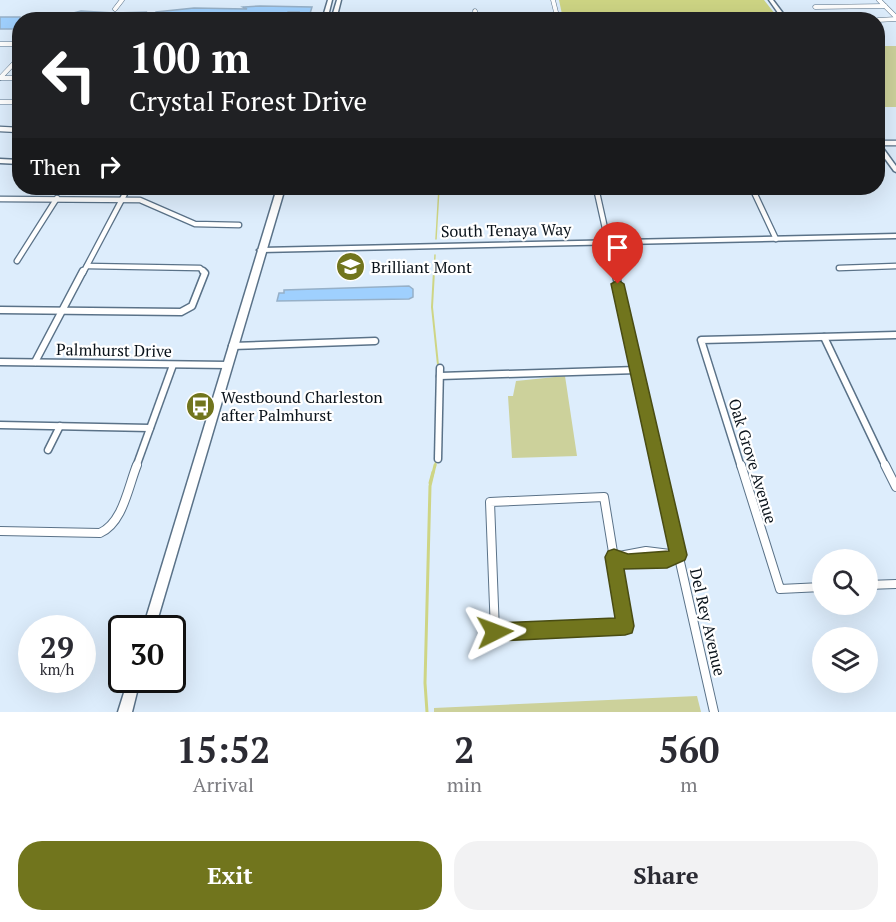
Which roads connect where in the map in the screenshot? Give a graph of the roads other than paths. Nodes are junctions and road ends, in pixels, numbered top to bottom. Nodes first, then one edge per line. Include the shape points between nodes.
1 (122, 0) edge
2 (879, 0) edge
3 (885, 6) junction
4 (815, 8) dead end
5 (116, 9) dead end
6 (896, 18) edge
7 (12, 65) edge
8 (0, 78) edge
9 (885, 154) edge
10 (896, 170) edge
11 (124, 195) edge
12 (277, 195) edge
13 (598, 195) edge
14 (755, 195) edge
15 (57, 198) junction
16 (0, 199) edge
17 (121, 200) junction
18 (239, 225) dead end
19 (896, 236) edge
20 (776, 238) junction
21 (608, 241) junction
22 (261, 250) junction
23 (17, 261) dead end
24 (87, 266) junction
25 (896, 266) edge
26 (839, 268) dead end
27 (0, 310) edge
28 (63, 311) junction
29 (896, 335) edge
30 (824, 337) junction
31 (375, 341) dead end
32 (232, 346) junction
33 (0, 362) edge
34 (35, 363) junction
35 (173, 365) junction
36 (227, 366) junction
37 (637, 370) junction
38 (0, 425) edge
39 (60, 426) junction
40 (150, 428) junction
41 (48, 450) dead end
42 (438, 459) dead end
43 (896, 487) edge
44 (0, 531) edge
45 (679, 555) junction
46 (614, 557) junction
47 (896, 584) edge
48 (878, 585) edge
49 (812, 587) edge
50 (153, 615) edge
51 (130, 693) edge
52 (125, 712) edge
53 (714, 712) edge

1 - 5 street
2 - 3 street
3 - 4 street
3 - 6 street
7 - 8 street
9 - 10 street
11 - 17 street
12 - 22 main road
13 - 21 street, Del Rey Avenue
14 - 20 street
15 - 16 street
15 - 17 street
15 - 23 street
17 - 18 street via 148,202 195,224
17 - 24 street
19 - 20 street, South Tenaya Way
20 - 21 street, South Tenaya Way
21 - 22 street, South Tenaya Way
21 - 37 street, Del Rey Avenue
22 - 32 main road
24 - 28 street
24 - 28 street via 200,268 205,273 192,306 181,312
25 - 26 street
27 - 28 street
28 - 34 street
29 - 30 street
30 - 43 street
30 - 49 street, Oak Grove Avenue via 702,340 780,589
31 - 32 street
32 - 36 main road
33 - 34 street, Palmhurst Drive
34 - 35 street, Palmhurst Drive
35 - 36 street, Palmhurst Drive
35 - 40 street
36 - 50 main road
37 - 42 street via 440,372
37 - 45 street, Del Rey Avenue
38 - 39 street
39 - 40 street
39 - 41 street
40 - 44 street via 117,519 109,529 100,533
45 - 46 street via 667,560 628,562
45 - 53 street, Del Rey Avenue
46 - 46 street via 625,626 495,632 490,502 604,497
47 - 48 street
51 - 52 main road

